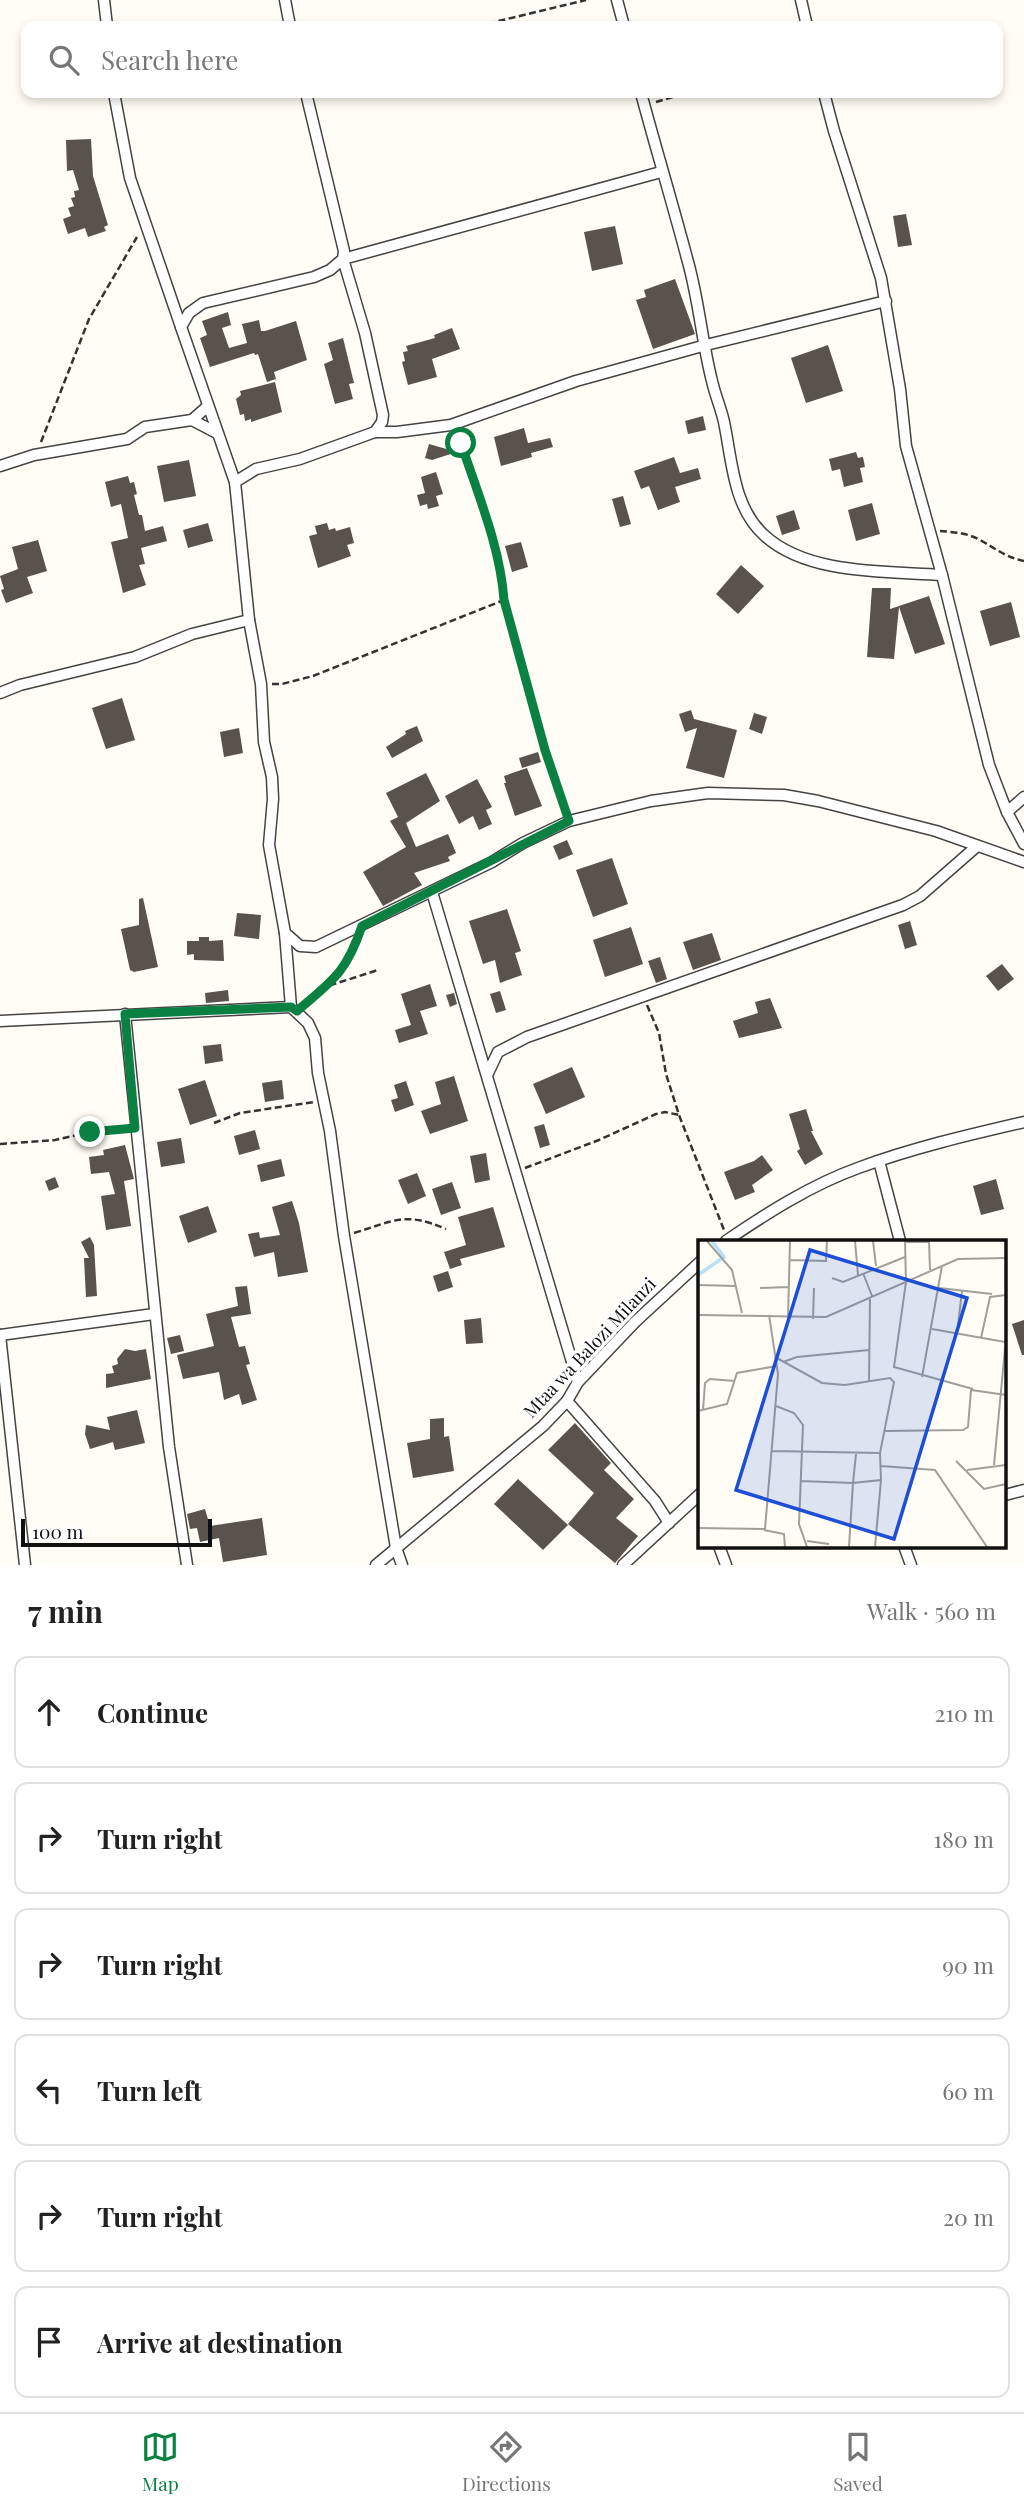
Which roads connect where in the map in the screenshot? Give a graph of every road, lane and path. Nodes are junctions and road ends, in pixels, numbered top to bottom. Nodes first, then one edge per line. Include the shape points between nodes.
1 (104, 0) edge
2 (285, 0) edge
3 (586, 0) edge
4 (617, 0) edge
5 (801, 0) edge
6 (106, 21) edge
7 (289, 21) edge
8 (499, 21) edge
9 (623, 21) edge
10 (806, 21) edge
11 (115, 98) edge
12 (307, 98) edge
13 (642, 98) edge
14 (665, 98) edge
15 (825, 98) edge
16 (645, 107) junction
17 (661, 172) junction
18 (145, 222) junction
19 (344, 259) junction
20 (886, 301) junction
21 (181, 327) junction
22 (706, 345) junction
23 (208, 407) junction
24 (192, 420) junction
25 (451, 425) junction
26 (375, 432) junction
27 (217, 433) junction
28 (34, 455) junction
29 (0, 466) edge
30 (235, 482) junction
31 (929, 530) junction
32 (1024, 561) edge
33 (942, 575) junction
34 (504, 600) junction
35 (249, 620) junction
36 (261, 684) junction
37 (0, 693) edge
38 (1024, 797) edge
39 (1007, 812) junction
40 (569, 821) junction
41 (1024, 844) edge
42 (976, 847) junction
43 (1024, 862) edge
44 (432, 892) junction
45 (362, 926) junction
46 (285, 933) junction
47 (378, 970) dead end
48 (328, 986) junction
49 (643, 995) junction
50 (294, 1009) junction
51 (125, 1014) junction
52 (0, 1021) edge
53 (488, 1073) junction
54 (324, 1100) junction
55 (679, 1115) junction
56 (1024, 1122) edge
57 (214, 1123) dead end
58 (135, 1128) junction
59 (0, 1144) edge
60 (879, 1161) junction
61 (514, 1172) junction
62 (446, 1229) dead end
63 (344, 1236) junction
64 (727, 1240) edge
65 (729, 1240) edge
66 (900, 1240) edge
67 (698, 1264) edge
68 (154, 1314) junction
69 (0, 1335) edge
70 (578, 1382) junction
71 (567, 1401) junction
72 (1024, 1490) edge
73 (1006, 1495) edge
74 (697, 1501) edge
75 (669, 1523) junction
76 (397, 1548) junction
77 (720, 1548) edge
78 (905, 1548) edge
79 (25, 1565) edge
80 (187, 1565) edge
81 (376, 1565) edge
82 (402, 1565) edge
83 (622, 1565) edge
84 (726, 1565) edge
85 (911, 1565) edge

1 - 6 street
2 - 7 street
3 - 8 path
4 - 9 street
5 - 10 street
11 - 18 street via 130,178
12 - 19 street
13 - 16 street
14 - 16 path
15 - 20 street
16 - 17 street
17 - 19 street
17 - 22 street via 689,263
18 - 21 street
18 - 28 path via 89,319
19 - 21 street via 314,277 203,303 189,313
19 - 26 street via 383,415
20 - 22 street
20 - 31 street via 906,446
21 - 23 street
22 - 25 street via 576,381
22 - 33 street via 737,490 765,536 818,564
23 - 24 street
23 - 27 street
24 - 27 street
24 - 28 street via 145,427 127,439
25 - 26 street
25 - 34 path via 496,549
26 - 30 street via 300,459 256,469
27 - 30 street
28 - 29 street
30 - 35 street
31 - 32 path via 962,533
31 - 33 street
33 - 39 street via 989,765
34 - 36 path via 313,676
34 - 40 path
35 - 36 street
35 - 37 street
36 - 46 street via 264,742 272,777 269,845
38 - 39 street
39 - 41 street
40 - 42 street via 708,793 784,795 936,831
40 - 44 street
42 - 43 street
42 - 49 street via 920,896 903,905
44 - 45 street
44 - 53 street
45 - 46 street via 316,947 300,946
45 - 48 path via 352,955
46 - 50 street
47 - 48 path
48 - 50 path
49 - 53 street via 511,1045 498,1052
49 - 55 path via 659,1033
50 - 51 street
50 - 54 street via 315,1038
51 - 52 street
51 - 58 street
53 - 61 street
54 - 57 path via 240,1113
54 - 63 street
55 - 61 path via 656,1114
55 - 64 path
56 - 60 street
58 - 59 path
58 - 68 street
60 - 65 street via 806,1191
60 - 66 street
61 - 70 street
62 - 63 path via 413,1218
63 - 76 street
67 - 70 street, Mtaa wa Balozi Milanzi
68 - 69 street
68 - 80 street
69 - 79 street
70 - 71 street, Mtaa wa Balozi Milanzi
71 - 75 street
71 - 76 street, Mtaa wa Balozi Milanzi
72 - 73 street
74 - 75 street
75 - 83 street
76 - 81 street, Mtaa wa Balozi Milanzi
76 - 82 street
77 - 84 street
78 - 85 street

